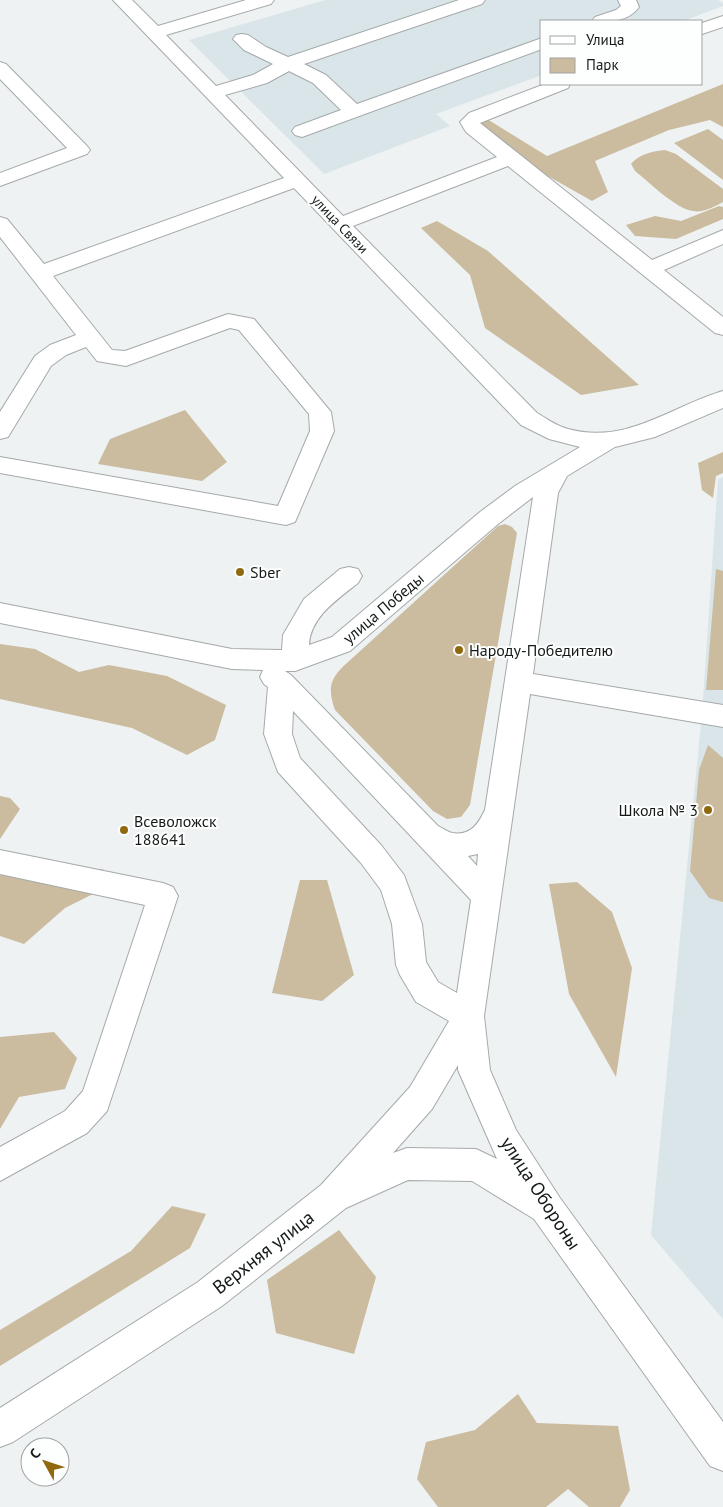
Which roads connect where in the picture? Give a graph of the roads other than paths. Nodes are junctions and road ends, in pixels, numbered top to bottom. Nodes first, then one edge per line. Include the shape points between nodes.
1 (122, 0) edge
2 (265, 0) edge
3 (476, 0) edge
4 (627, 0) edge
5 (604, 20) edge
6 (723, 21) edge
7 (703, 29) edge
8 (154, 33) junction
9 (242, 39) dead end
10 (540, 44) edge
11 (290, 63) junction
12 (0, 68) edge
13 (558, 85) edge
14 (213, 93) junction
15 (354, 112) junction
16 (302, 131) dead end
17 (511, 158) junction
18 (0, 180) edge
19 (298, 180) junction
20 (0, 224) edge
21 (340, 224) junction
22 (723, 236) edge
23 (650, 269) junction
24 (40, 272) junction
25 (723, 328) edge
26 (90, 337) junction
27 (723, 399) edge
28 (529, 419) junction
29 (0, 431) edge
30 (606, 442) junction
31 (0, 465) edge
32 (559, 470) junction
33 (489, 518) junction
34 (538, 540) junction
35 (349, 576) dead end
36 (0, 614) edge
37 (289, 671) junction
38 (518, 682) junction
39 (723, 716) edge
40 (497, 814) junction
41 (428, 835) junction
42 (0, 862) edge
43 (486, 895) junction
44 (469, 1016) junction
45 (0, 1165) edge
46 (333, 1197) junction
47 (548, 1210) junction
48 (0, 1429) edge
49 (723, 1453) edge

1 - 8 street, улица Связи
2 - 8 street
3 - 11 street
4 - 5 street via 630,7 622,14
6 - 7 street
8 - 14 street, улица Связи
9 - 11 street via 263,54
10 - 15 street
11 - 14 street via 260,79
11 - 15 street via 316,77
12 - 18 street via 80,150
13 - 17 street via 470,122 473,128
14 - 19 street, улица Связи
15 - 16 street
17 - 21 street
17 - 23 street
19 - 21 street, улица Связи
19 - 24 street
20 - 24 street
21 - 28 street, улица Связи
22 - 23 street
23 - 25 street
24 - 26 street
26 - 29 street via 58,350 42,361
26 - 31 street via 105,356 126,359 228,321 246,324 320,412 322,431 286,516
27 - 30 street via 654,430
28 - 30 street, улица Связи via 566,437
28 - 32 street via 550,446
30 - 32 street, улица Победы
32 - 33 street, улица Победы
32 - 34 street, улица Обороны via 546,493
33 - 34 street via 506,513 523,517 535,527
33 - 37 street, улица Победы via 341,644
34 - 38 street, улица Обороны
35 - 37 street via 313,606 296,635
36 - 37 street
37 - 41 street
37 - 44 street via 278,734 288,764 371,854 394,884 407,924 411,965 427,992
38 - 39 street
38 - 40 street, улица Обороны
40 - 41 street via 490,832 472,844 449,845
40 - 43 street, улица Обороны
41 - 43 street
42 - 45 street via 163,896 96,1100 76,1122
43 - 44 street, улица Обороны
44 - 46 street, Верхняя улица via 421,1098
44 - 47 street, улица Обороны via 474,1070 504,1141
46 - 47 street via 407,1164 476,1165
46 - 48 street, Верхняя улица via 210,1294
47 - 49 street, улица Обороны

